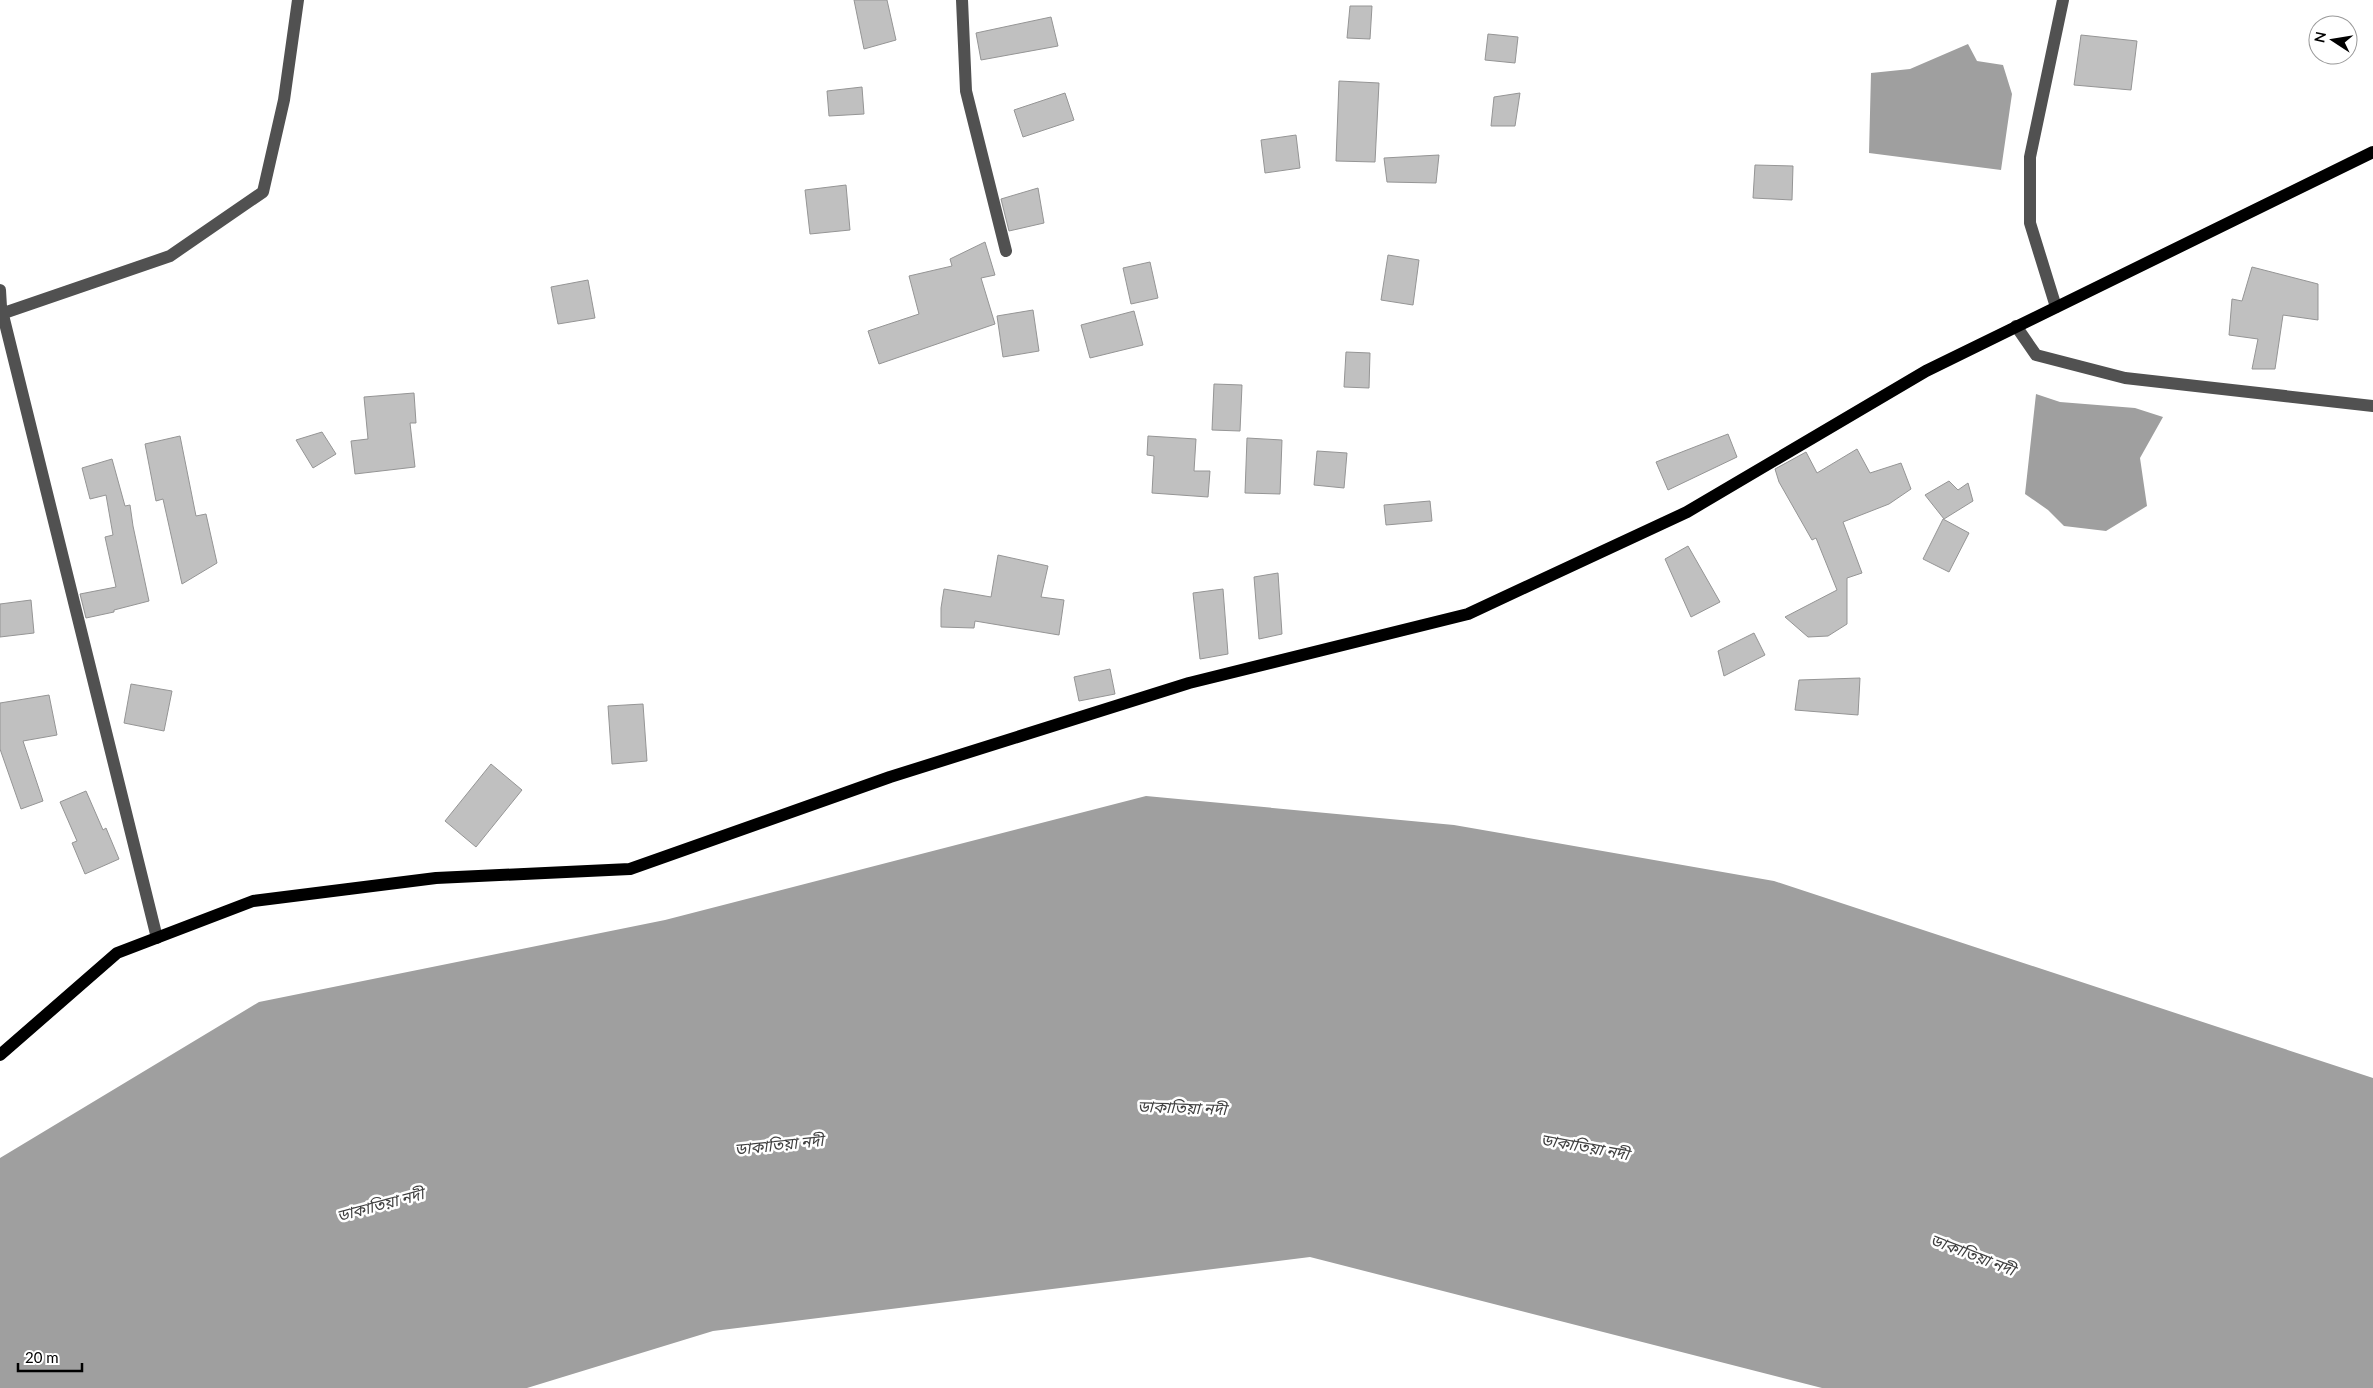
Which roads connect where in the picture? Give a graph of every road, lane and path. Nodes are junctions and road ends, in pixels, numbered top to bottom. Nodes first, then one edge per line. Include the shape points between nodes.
1 (298, 0) edge
2 (962, 0) edge
3 (2063, 0) edge
4 (2373, 152) edge
5 (1006, 250) dead end
6 (0, 290) edge
7 (2056, 307) junction
8 (2, 309) edge
9 (2016, 327) junction
10 (2373, 406) edge
11 (157, 938) junction
12 (0, 1055) edge

1 - 8 street via 284,100 264,192 170,256
2 - 5 street via 966,91
3 - 7 street via 2030,157 2030,223
4 - 7 main road
6 - 8 street
7 - 9 main road
8 - 11 street
9 - 10 street via 2036,355 2125,378
9 - 11 main road via 1926,371 1687,512 1468,614 1188,683 890,777 630,869 436,878 253,901
11 - 12 main road via 116,953

